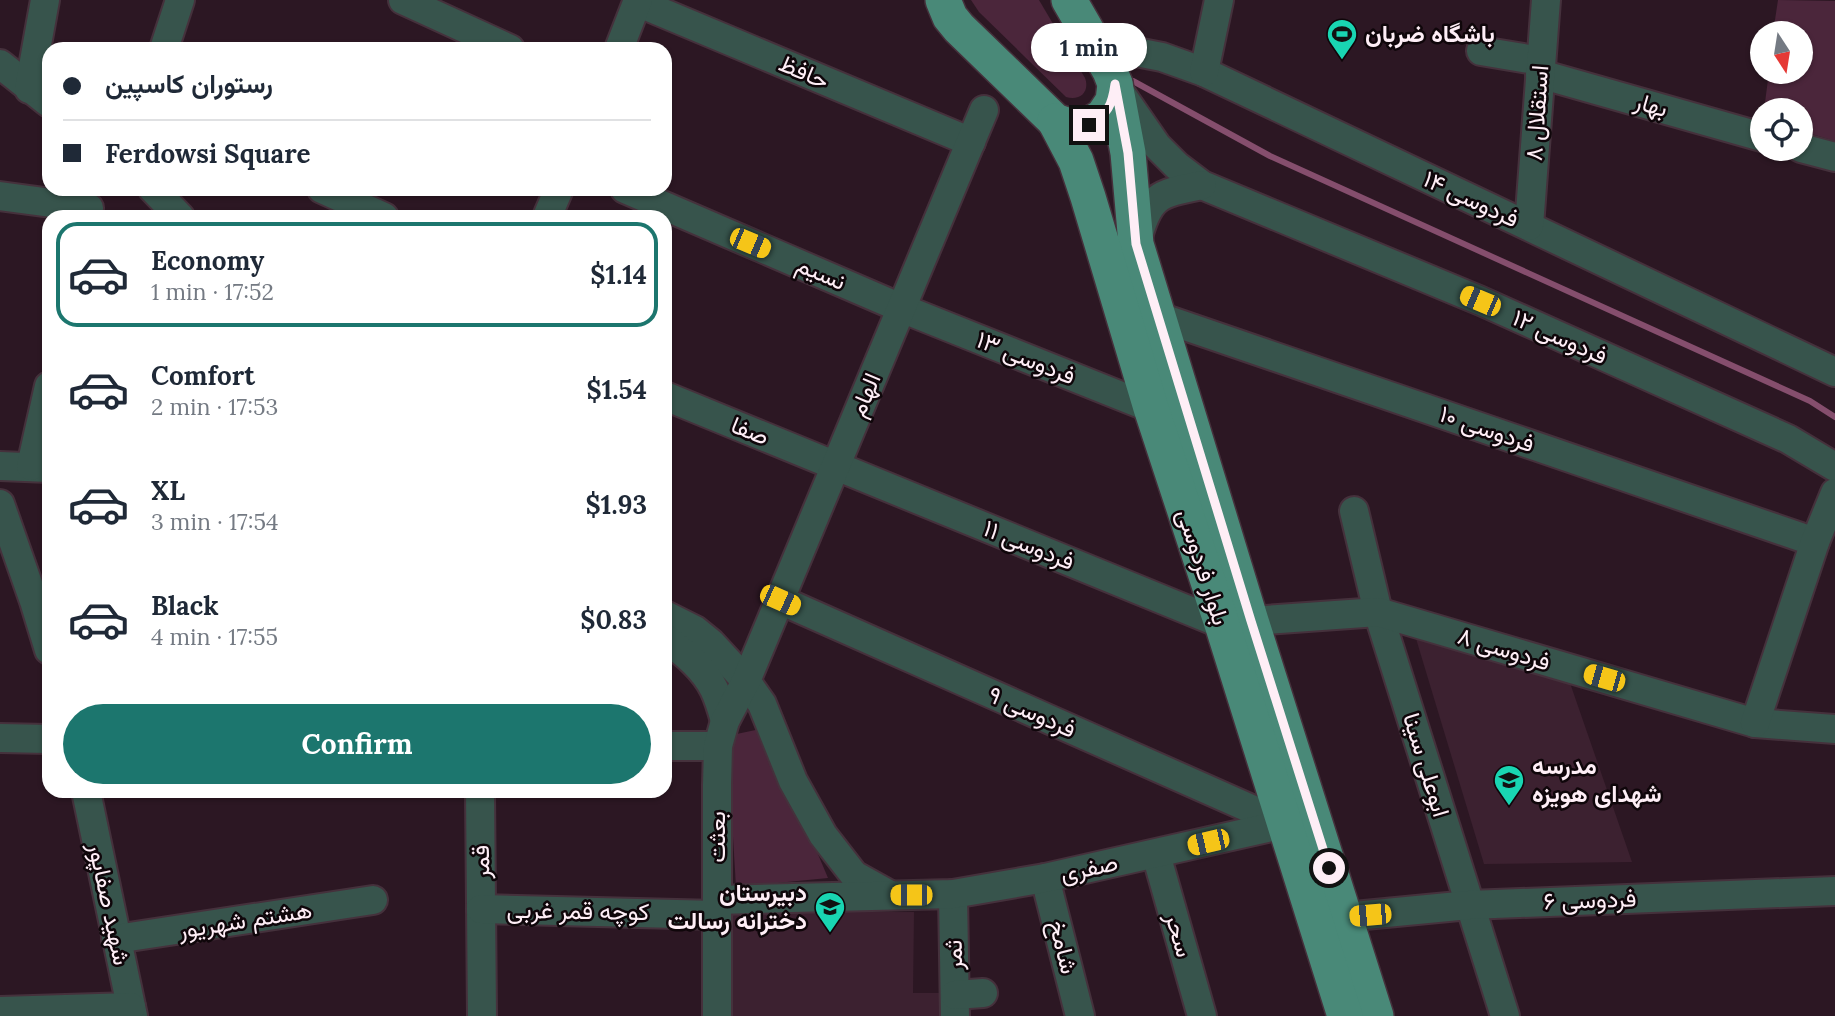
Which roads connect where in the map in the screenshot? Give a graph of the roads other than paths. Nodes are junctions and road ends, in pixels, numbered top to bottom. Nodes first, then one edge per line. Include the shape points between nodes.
1 (45, 0) edge
2 (180, 0) edge
3 (403, 0) edge
4 (1069, 0) edge
5 (1219, 0) edge
6 (1546, 0) edge
7 (638, 1) edge
8 (942, 6) edge
9 (42, 42) edge
10 (166, 42) edge
11 (495, 42) edge
12 (621, 42) edge
13 (42, 48) edge
14 (1481, 51) dead end
15 (1099, 52) junction
16 (0, 64) edge
17 (1541, 67) junction
18 (1205, 72) junction
19 (1115, 84) junction
20 (39, 96) edge
21 (984, 110) dead end
22 (1055, 121) junction
23 (1750, 133) edge
24 (971, 142) junction
25 (1813, 151) edge
26 (1835, 157) edge
27 (1202, 185) junction
28 (0, 196) edge
29 (160, 196) edge
30 (338, 196) edge
31 (641, 196) edge
32 (89, 205) edge
33 (173, 210) edge
34 (368, 210) edge
35 (1529, 226) junction
36 (1136, 244) junction
37 (901, 308) junction
38 (1159, 317) junction
39 (1835, 372) edge
40 (672, 399) edge
41 (1151, 408) junction
42 (42, 449) edge
43 (0, 466) edge
44 (836, 466) junction
45 (40, 467) edge
46 (1835, 467) edge
47 (1835, 493) edge
48 (0, 504) edge
49 (1354, 511) dead end
50 (1815, 542) junction
51 (780, 600) junction
52 (42, 602) edge
53 (1378, 612) junction
54 (672, 618) edge
55 (1236, 622) junction
56 (672, 643) edge
57 (746, 681) junction
58 (1755, 723) junction
59 (1835, 729) edge
60 (722, 733) junction
61 (0, 737) edge
62 (42, 739) edge
63 (672, 744) edge
64 (87, 798) edge
65 (480, 798) edge
66 (1285, 824) junction
67 (1156, 854) junction
68 (846, 864) junction
69 (1045, 878) junction
70 (1835, 891) edge
71 (953, 894) junction
72 (890, 895) junction
73 (828, 897) junction
74 (373, 900) dead end
75 (1469, 905) junction
76 (717, 907) junction
77 (481, 909) junction
78 (1345, 917) junction
79 (116, 939) junction
80 (983, 993) dead end
81 (955, 1005) edge
82 (0, 1011) edge
83 (132, 1012) edge
84 (482, 1016) edge
85 (717, 1016) edge
86 (1080, 1016) edge
87 (1202, 1016) edge
88 (1345, 1016) edge
89 (1376, 1016) edge
90 (1505, 1016) edge

1 - 9 street
2 - 10 street
3 - 11 street
4 - 15 main road, بلوار فردوسی
5 - 18 street
6 - 17 street, استقلال ۸
7 - 12 street
7 - 24 street, حافظ
8 - 22 main road, بلوار فردوسی
13 - 20 street
14 - 17 street, بهار
15 - 18 street, فردوسی ۱۴ via 1131,51
15 - 19 main road, بلوار فردوسی
16 - 20 street
17 - 23 street, بهار
17 - 35 street, استقلال ۸
18 - 35 street, فردوسی ۱۴
19 - 22 main road via 1113,101 1103,116 1089,125 1072,127
19 - 27 street, فردوسی ۱۲ via 1157,146
19 - 36 main road, بلوار فردوسی via 1128,153
21 - 24 street, الهام
22 - 41 main road, بلوار فردوسی via 1076,161
24 - 37 street, الهام
25 - 26 street
27 - 36 street via 1171,191 1153,201
27 - 46 street, فردوسی ۱۲ via 1493,306 1788,439
28 - 32 street
29 - 33 street
30 - 34 street
31 - 37 street, نسیم
35 - 39 street, فردوسی ۱۴
36 - 38 main road, بلوار فردوسی
37 - 41 street, فردوسی ۱۳
37 - 44 street, الهام
38 - 50 street, فردوسی ۱۰
38 - 55 main road, بلوار فردوسی
40 - 44 street, صفا
41 - 55 main road, بلوار فردوسی
42 - 45 street
43 - 45 street
44 - 51 street, الهام
44 - 55 street, فردوسی ۱۱
47 - 50 street
48 - 52 street
49 - 53 street, ابوعلی سینا
50 - 58 street
51 - 57 street, الهام
51 - 66 street, فردوسی ۹
53 - 55 street, فردوسی ۸
53 - 58 street, فردوسی ۸
53 - 75 street, ابوعلی سینا
54 - 57 street via 711,643
55 - 66 main road, بلوار فردوسی
55 - 78 main road, بلوار فردوسی
56 - 60 street via 702,670 715,690
57 - 60 street, الهام
57 - 68 street via 762,704 793,781 823,835
58 - 59 street, فردوسی ۸
60 - 63 street
60 - 76 street, بعثت via 717,785
61 - 62 street
64 - 79 street, شهید صفاپور
65 - 77 street, قمر
66 - 67 street, صفری
66 - 88 main road, بلوار فردوسی
67 - 69 street, صفری
67 - 87 street, سحر
68 - 72 street via 855,875
68 - 73 street
69 - 71 street, صفری
69 - 86 street, شامخ
70 - 75 street, فردوسی ۶
71 - 72 street, صفری
71 - 81 street, ثمر
72 - 73 street, صفری
73 - 76 street, کوچه قمر غربی
74 - 79 street, هشتم شهریور
75 - 78 street, فردوسی ۶
75 - 90 street, ابوعلی سینا
76 - 77 street, کوچه قمر غربی
76 - 85 street, بعثت
77 - 84 street, قمر
78 - 89 main road, بلوار فردوسی
79 - 83 street, شهید صفاپور
80 - 81 street
82 - 83 street

